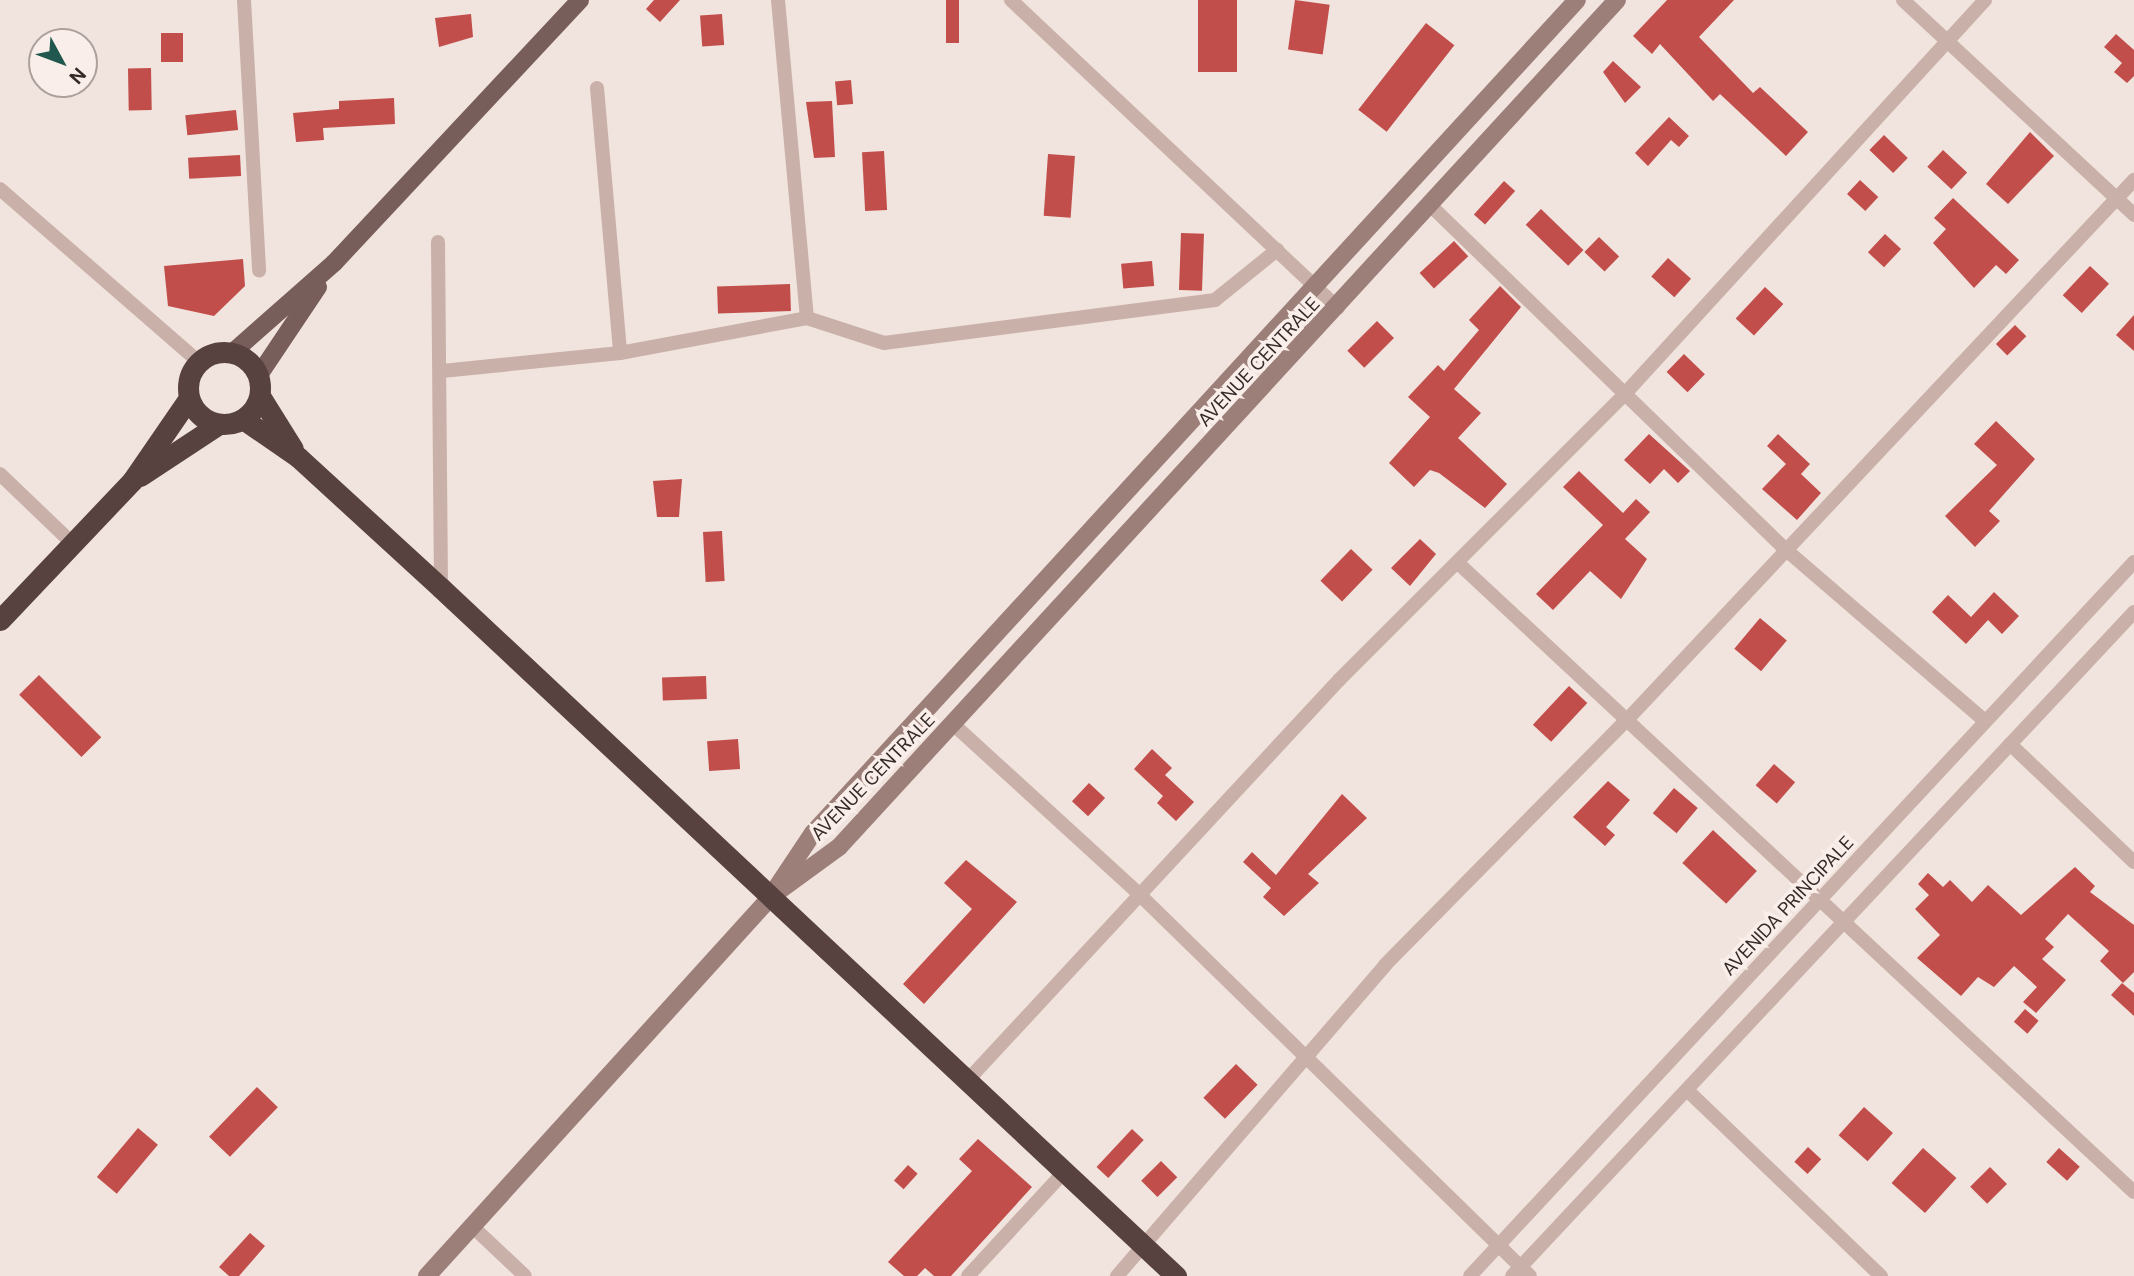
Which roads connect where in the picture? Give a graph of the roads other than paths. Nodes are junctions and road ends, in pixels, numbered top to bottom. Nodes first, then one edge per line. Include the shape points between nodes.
1 (244, 0) edge
2 (580, 0) edge
3 (778, 0) edge
4 (1011, 0) edge
5 (1577, 0) edge
6 (1617, 0) edge
7 (1903, 0) edge
8 (1985, 0) edge
9 (1947, 40) junction
10 (597, 88) dead end
11 (2134, 180) edge
12 (0, 189) edge
13 (2117, 199) junction
14 (1429, 204) junction
15 (2134, 215) edge
16 (438, 242) dead end
17 (1277, 250) junction
18 (334, 264) junction
19 (259, 271) dead end
20 (1315, 286) junction
21 (1338, 308) junction
22 (807, 318) junction
23 (232, 353) junction
24 (620, 353) junction
25 (199, 362) junction
26 (442, 371) junction
27 (258, 375) junction
28 (260, 396) junction
29 (1622, 397) junction
30 (189, 398) junction
31 (243, 419) junction
32 (219, 424) junction
33 (298, 457) junction
34 (0, 474) edge
35 (132, 481) junction
36 (73, 544) junction
37 (1784, 549) junction
38 (2134, 562) edge
39 (1458, 564) junction
40 (441, 588) junction
41 (2134, 612) edge
42 (0, 620) edge
43 (1985, 721) junction
44 (1625, 722) junction
45 (953, 724) junction
46 (2010, 744) junction
47 (2134, 862) edge
48 (1140, 895) junction
49 (1822, 898) junction
50 (769, 899) junction
51 (1846, 920) junction
52 (1306, 1060) junction
53 (967, 1081) junction
54 (1687, 1090) junction
55 (1064, 1172) junction
56 (2134, 1192) edge
57 (473, 1227) junction
58 (1498, 1246) junction
59 (1143, 1248) junction
60 (1521, 1273) edge
61 (427, 1276) edge
62 (525, 1276) edge
63 (968, 1276) edge
64 (1117, 1276) edge
65 (1176, 1276) edge
66 (1470, 1276) edge
67 (1881, 1276) edge

1 - 19 street
2 - 18 main road
3 - 22 street
4 - 17 street
5 - 20 street, AVENUE CENTRALE
6 - 14 street, AVENUE CENTRALE
7 - 9 street
8 - 9 street
9 - 13 street
9 - 29 street
10 - 24 street
11 - 13 street
12 - 25 street
13 - 15 street
13 - 37 street
14 - 21 street, AVENUE CENTRALE
14 - 29 street
16 - 26 street
17 - 20 street
17 - 22 street via 1215,300 884,343
18 - 23 main road
18 - 27 main road
20 - 21 street
20 - 50 street, AVENUE CENTRALE via 813,833
21 - 45 street, AVENUE CENTRALE
22 - 24 street
23 - 25 highway
23 - 27 highway
24 - 26 street
25 - 30 highway
26 - 40 street
27 - 28 highway
28 - 31 highway
28 - 33 highway
29 - 37 street
29 - 39 street
30 - 32 highway via 195,410
30 - 35 highway
31 - 32 highway
31 - 33 highway
32 - 35 highway
33 - 40 highway
34 - 36 street
35 - 36 highway
36 - 42 highway
37 - 43 street
37 - 44 street
38 - 43 street, AVENIDA PRINCIPALE
39 - 44 street
39 - 48 street
40 - 50 highway
41 - 46 street
43 - 49 street, AVENIDA PRINCIPALE
44 - 49 street
44 - 52 street via 1385,965
45 - 48 street
45 - 50 street, AVENUE CENTRALE via 839,847
46 - 47 street
46 - 51 street
48 - 52 street
48 - 53 street
49 - 51 street
49 - 58 street, AVENIDA PRINCIPALE
50 - 53 highway
50 - 57 street
51 - 54 street
51 - 56 street
52 - 58 street
52 - 59 street
53 - 55 highway
54 - 60 street
54 - 67 street
55 - 59 highway
55 - 63 street
57 - 61 street
57 - 62 street
58 - 60 street
58 - 66 street, AVENIDA PRINCIPALE
59 - 64 street
59 - 65 highway

